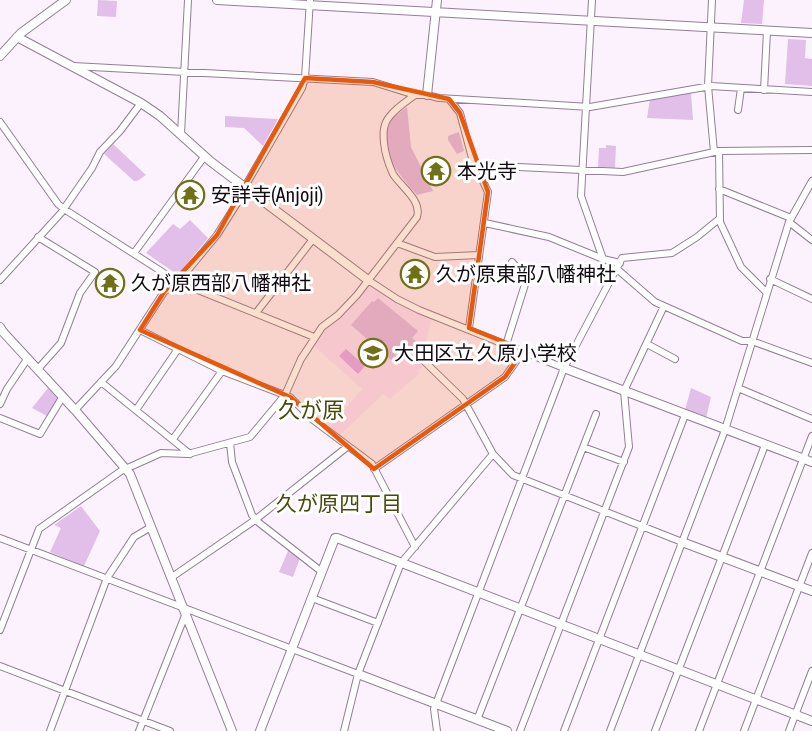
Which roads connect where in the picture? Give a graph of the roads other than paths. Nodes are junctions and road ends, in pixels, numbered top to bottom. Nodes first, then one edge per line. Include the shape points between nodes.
1 (66, 0) edge
2 (188, 0) edge
3 (218, 0) edge
4 (437, 0) edge
5 (592, 0) edge
6 (712, 0) edge
7 (309, 3) edge
8 (436, 13) junction
9 (591, 21) junction
10 (711, 28) junction
11 (767, 31) junction
12 (812, 33) edge
13 (17, 37) junction
14 (0, 56) edge
15 (73, 66) junction
16 (184, 71) junction
17 (305, 78) junction
18 (708, 86) junction
19 (741, 87) junction
20 (764, 90) junction
21 (812, 92) edge
22 (415, 95) junction
23 (427, 95) junction
24 (449, 99) junction
25 (141, 103) junction
26 (586, 107) junction
27 (738, 110) dead end
28 (0, 122) edge
29 (181, 134) junction
30 (812, 150) edge
31 (716, 152) junction
32 (204, 157) junction
33 (476, 165) junction
34 (582, 169) junction
35 (812, 180) edge
36 (246, 189) junction
37 (719, 189) junction
38 (64, 209) junction
39 (719, 219) junction
40 (790, 220) junction
41 (485, 223) junction
42 (38, 237) junction
43 (313, 239) junction
44 (812, 240) edge
45 (397, 243) junction
46 (134, 253) junction
47 (479, 255) junction
48 (603, 259) junction
49 (512, 262) dead end
50 (618, 266) junction
51 (368, 279) junction
52 (770, 279) junction
53 (0, 280) edge
54 (178, 282) junction
55 (766, 292) junction
56 (812, 299) edge
57 (664, 306) junction
58 (256, 313) junction
59 (0, 327) edge
60 (469, 328) junction
61 (140, 330) junction
62 (314, 338) junction
63 (752, 341) junction
64 (647, 344) junction
65 (506, 345) junction
66 (178, 349) junction
67 (524, 350) junction
68 (28, 358) junction
69 (675, 358) dead end
70 (424, 361) dead end
71 (812, 363) edge
72 (564, 368) junction
73 (39, 369) junction
74 (222, 371) junction
75 (101, 382) junction
76 (738, 388) junction
77 (624, 391) junction
78 (285, 395) junction
79 (63, 396) junction
80 (0, 404) edge
81 (465, 405) junction
82 (75, 410) junction
83 (136, 410) junction
84 (596, 414) dead end
85 (685, 415) junction
86 (0, 418) edge
87 (812, 419) edge
88 (725, 430) junction
89 (812, 436) edge
90 (173, 439) junction
91 (230, 443) junction
92 (765, 445) junction
93 (347, 447) junction
94 (583, 447) junction
95 (190, 454) junction
96 (493, 454) junction
97 (804, 459) junction
98 (624, 462) junction
99 (812, 462) edge
100 (128, 469) junction
101 (374, 469) junction
102 (522, 480) junction
103 (564, 496) junction
104 (604, 512) junction
105 (255, 520) junction
106 (151, 527) junction
107 (643, 527) junction
108 (0, 538) edge
109 (682, 542) junction
110 (415, 546) junction
111 (31, 549) junction
112 (812, 553) edge
113 (721, 557) junction
114 (401, 563) junction
115 (760, 571) junction
116 (322, 572) junction
117 (172, 577) junction
118 (107, 578) junction
119 (799, 587) junction
120 (812, 591) edge
121 (478, 592) junction
122 (312, 598) junction
123 (520, 609) junction
124 (185, 610) junction
125 (378, 623) junction
126 (561, 624) junction
127 (0, 630) edge
128 (600, 639) junction
129 (292, 649) junction
130 (639, 654) junction
131 (0, 666) edge
132 (679, 669) junction
133 (812, 671) edge
134 (358, 674) junction
135 (717, 683) junction
136 (65, 691) junction
137 (757, 699) junction
138 (435, 704) junction
139 (796, 714) junction
140 (477, 720) junction
141 (143, 721) junction
142 (812, 721) edge
143 (50, 731) edge
144 (139, 731) edge
145 (170, 731) edge
146 (232, 731) edge
147 (260, 731) edge
148 (344, 731) edge
149 (437, 731) edge
150 (507, 731) edge
151 (520, 731) edge
152 (564, 731) edge
153 (610, 731) edge
154 (655, 731) edge
155 (699, 731) edge
156 (744, 731) edge
157 (789, 731) edge

1 - 13 street
2 - 16 street
3 - 7 street
4 - 8 street
5 - 9 street
6 - 10 street
7 - 8 street
7 - 17 street
8 - 9 street
8 - 23 street
9 - 10 street
9 - 26 street
10 - 11 street
10 - 18 street
11 - 12 street
11 - 20 street
13 - 14 street
13 - 15 street
15 - 16 street
15 - 25 street
16 - 17 street
16 - 29 street
17 - 22 street via 374,82
17 - 36 street
18 - 19 street
18 - 26 street
18 - 31 street
19 - 20 street
19 - 27 street
20 - 21 street
22 - 23 street
22 - 45 street via 390,116 384,129 385,156 394,176 419,210
23 - 24 street
24 - 26 street
24 - 33 street via 460,113
25 - 29 street
25 - 38 street via 100,152
26 - 34 street
28 - 38 street
29 - 32 street
30 - 31 street
31 - 34 street via 624,172
31 - 37 street
32 - 36 street
32 - 46 street
33 - 34 street
33 - 41 street via 488,192
34 - 48 street via 580,195
35 - 40 street
36 - 43 street
36 - 54 street via 217,235
37 - 39 street
37 - 40 street
38 - 42 street
38 - 46 street
39 - 50 street via 672,253 622,258
39 - 55 street via 740,266
40 - 44 street
40 - 52 street
41 - 47 street
41 - 48 street via 549,237
42 - 53 street
42 - 73 street via 95,272 80,293 61,343
43 - 51 street
43 - 58 street
45 - 47 street via 435,257
45 - 51 street
46 - 54 street
47 - 60 street
48 - 50 street
49 - 65 street via 527,278
50 - 57 street via 646,296
50 - 72 street
51 - 60 street via 397,300
51 - 62 street
52 - 55 street
52 - 56 street
54 - 58 street
54 - 61 street via 164,292
55 - 63 street
57 - 63 street via 742,341
57 - 64 street
58 - 62 street
59 - 68 street
60 - 65 street
61 - 66 street
61 - 75 street
62 - 78 street
63 - 71 street
63 - 76 street
64 - 69 street
64 - 77 street
65 - 67 street
66 - 74 street
66 - 83 street
67 - 72 street
67 - 81 street via 504,377
68 - 73 street
68 - 80 street
70 - 81 street
72 - 77 street
72 - 102 street
73 - 79 street
74 - 78 street
74 - 90 street
75 - 82 street
75 - 83 street
76 - 87 street
76 - 88 street
77 - 85 street
77 - 98 street via 628,447
78 - 91 street via 250,437
78 - 93 street
79 - 82 street
79 - 86 street via 40,434
81 - 96 street
81 - 101 street
82 - 100 street
83 - 90 street
84 - 94 street
85 - 88 street
85 - 107 street
88 - 92 street
88 - 109 street
89 - 97 street
90 - 95 street
91 - 95 street
91 - 105 street via 232,462
92 - 97 street
92 - 113 street
93 - 101 street
93 - 105 street
94 - 98 street
94 - 103 street
95 - 100 street via 161,453
96 - 102 street
96 - 110 street
97 - 99 street
97 - 115 street
98 - 104 street
100 - 106 street
100 - 111 street via 39,529
101 - 110 street
102 - 103 street
102 - 121 street
103 - 104 street
103 - 123 street
104 - 107 street
104 - 126 street
105 - 116 street
105 - 117 street
106 - 117 street
106 - 118 street via 134,537
107 - 109 street
107 - 128 street
108 - 111 street
109 - 113 street
109 - 130 street
110 - 114 street
111 - 118 street
111 - 127 street
112 - 119 street
113 - 115 street
113 - 132 street
114 - 116 street via 337,537
114 - 121 street
114 - 125 street
115 - 119 street
115 - 135 street
116 - 122 street
117 - 124 street
118 - 124 street
118 - 136 street
119 - 120 street
119 - 137 street
121 - 123 street
121 - 138 street
122 - 125 street
122 - 129 street
123 - 126 street
123 - 140 street
124 - 129 street
124 - 141 street
124 - 146 street
125 - 134 street
126 - 128 street
126 - 151 street
128 - 130 street
128 - 152 street
129 - 134 street
129 - 147 street
130 - 132 street
130 - 153 street
131 - 136 street
132 - 135 street
132 - 154 street
133 - 139 street
134 - 138 street
134 - 148 street
135 - 137 street
135 - 155 street
136 - 141 street
136 - 143 street
137 - 139 street
137 - 156 street
138 - 140 street
138 - 149 street
139 - 142 street
139 - 157 street
140 - 150 street
141 - 144 street
141 - 145 street

